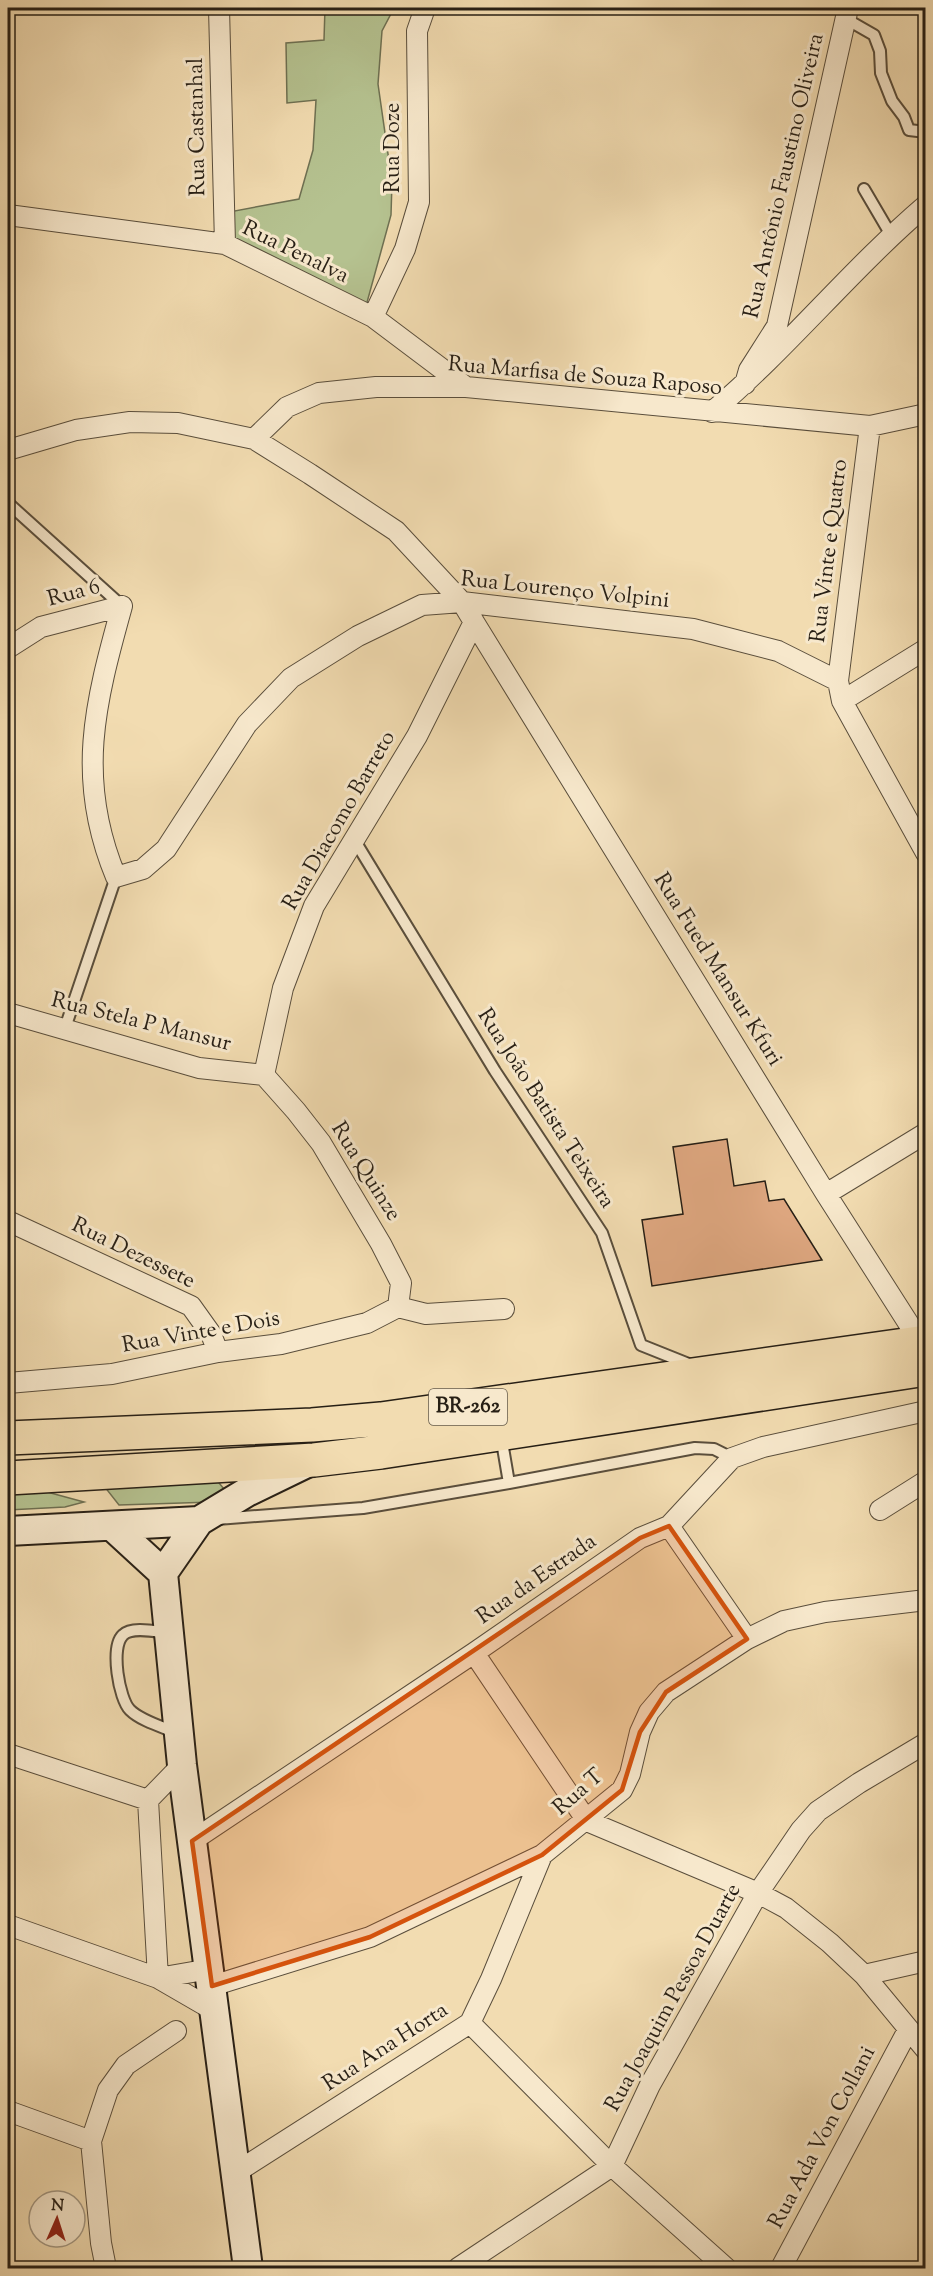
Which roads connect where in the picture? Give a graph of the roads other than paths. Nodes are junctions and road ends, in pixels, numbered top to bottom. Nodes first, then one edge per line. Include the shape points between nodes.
1 (219, 8) edge
2 (425, 8) edge
3 (847, 13) edge
4 (926, 132) edge
5 (864, 189) dead end
6 (926, 205) edge
7 (8, 215) edge
8 (891, 235) junction
9 (225, 244) junction
10 (373, 317) junction
11 (745, 384) junction
12 (466, 387) junction
13 (712, 412) junction
14 (926, 414) edge
15 (870, 426) junction
16 (254, 439) junction
17 (8, 450) edge
18 (8, 503) edge
19 (462, 602) junction
20 (122, 606) junction
21 (474, 622) junction
22 (8, 648) edge
23 (926, 649) edge
24 (838, 681) junction
25 (842, 701) junction
26 (355, 841) junction
27 (926, 853) edge
28 (116, 877) junction
29 (8, 1013) edge
30 (64, 1031) junction
31 (264, 1075) junction
32 (926, 1133) edge
33 (826, 1194) junction
34 (8, 1221) edge
35 (398, 1306) junction
36 (504, 1309) dead end
37 (924, 1351) edge
38 (218, 1352) junction
39 (712, 1373) junction
40 (8, 1383) edge
41 (926, 1411) edge
42 (501, 1435) junction
43 (8, 1438) edge
44 (732, 1458) junction
45 (314, 1460) junction
46 (8, 1478) edge
47 (926, 1481) edge
48 (509, 1483) junction
49 (880, 1510) dead end
50 (199, 1521) junction
51 (669, 1526) junction
52 (112, 1527) junction
53 (8, 1531) edge
54 (163, 1573) junction
55 (926, 1600) edge
56 (169, 1633) junction
57 (747, 1639) junction
58 (474, 1653) junction
59 (179, 1735) junction
60 (926, 1743) edge
61 (8, 1754) edge
62 (182, 1765) junction
63 (148, 1800) junction
64 (587, 1821) junction
65 (192, 1841) junction
66 (542, 1855) junction
67 (758, 1893) junction
68 (8, 1925) edge
69 (926, 1961) edge
70 (864, 1975) junction
71 (158, 1978) junction
72 (212, 1989) junction
73 (470, 2024) junction
74 (908, 2030) junction
75 (176, 2031) dead end
76 (926, 2050) edge
77 (8, 2111) edge
78 (91, 2141) junction
79 (612, 2166) junction
80 (235, 2174) junction
81 (106, 2268) edge
82 (248, 2268) edge
83 (458, 2268) edge
84 (726, 2268) edge
85 (781, 2268) edge

1 - 9 street, Rua Castanhal
2 - 10 street, Rua Doze via 417,30 419,202 405,249
3 - 4 lane via 874,35 880,51 881,74 909,130
3 - 11 street, Rua Antônio Faustino Oliveira via 777,326 749,370
5 - 8 lane
6 - 8 street
7 - 9 street, Rua Penalva
8 - 11 street
9 - 10 street, Rua Penalva
10 - 12 street, Rua Penalva
11 - 13 street
12 - 13 street, Rua Marfisa de Souza Raposo
12 - 16 street, Rua Marfisa de Souza Raposo via 376,387 319,393 287,406
13 - 15 street, Rua Marfisa de Souza Raposo
14 - 15 street, Rua Marfisa de Souza Raposo
15 - 24 street, Rua Vinte e Quatro
16 - 17 street via 178,423 130,422 76,430
16 - 19 street via 396,531
18 - 20 lane
19 - 21 street
19 - 24 street, Rua Lourenço Volpini via 693,629 778,651
19 - 28 street, Rua Lourenço Volpini via 422,605 358,636 291,678 248,724 166,849 143,869
20 - 22 street, Rua 6 via 41,627
20 - 28 street via 93,726 93,799
21 - 26 street, Rua Diacomo Barreto via 417,736
21 - 33 street, Rua Fued Mansur Kfuri
23 - 25 street
24 - 25 street
25 - 27 street
26 - 31 street, Rua Diacomo Barreto via 314,906 283,988
26 - 39 lane, Rua João Batista Teixeira via 495,1071 602,1233 641,1345
28 - 30 lane
29 - 30 street, Rua Stela P Mansur
30 - 31 street, Rua Stela P Mansur via 200,1068
31 - 35 street, Rua Quinze via 321,1143 381,1244 400,1283
32 - 33 street
33 - 37 street, Rua Fued Mansur Kfuri
34 - 38 street, Rua Dezessete via 191,1306 211,1334
35 - 36 street via 426,1314
35 - 38 street, Rua Vinte e Dois via 367,1323 281,1344
37 - 39 highway, BR-262
37 - 42 highway, BR-262
38 - 40 street, Rua Vinte e Dois via 112,1374
39 - 43 highway, BR-262 via 381,1419
41 - 44 street, Rua da Estrada via 763,1447
42 - 45 highway, BR-262
42 - 48 lane
44 - 48 lane via 714,1449 695,1448
44 - 51 street, Rua da Estrada
45 - 46 highway, BR-262
45 - 50 main road via 247,1492
47 - 49 street
48 - 50 lane via 363,1508
50 - 52 main road
50 - 54 main road
51 - 57 street
51 - 58 street, Rua da Estrada via 640,1538
52 - 53 main road
52 - 54 main road
54 - 56 main road
55 - 57 street, Rua T via 825,1612 784,1621
56 - 59 main road
56 - 59 lane via 129,1631 122,1635 118,1643 117,1681 132,1713
57 - 64 street, Rua T via 666,1692 649,1712 640,1732 622,1791
58 - 64 street
58 - 65 street, Rua da Estrada
59 - 62 main road
60 - 67 street, Rua Joaquim Pessoa Duarte via 818,1811
61 - 63 street
62 - 63 street
62 - 65 main road
63 - 71 street
64 - 66 street, Rua T
64 - 67 street
65 - 72 main road
66 - 72 street, Rua T via 370,1937
66 - 73 street, Rua Ana Horta
67 - 70 street via 786,1908
67 - 79 street, Rua Joaquim Pessoa Duarte via 650,2085
68 - 71 street
69 - 70 street
70 - 74 street
71 - 72 street
71 - 72 street, Rua T
72 - 80 main road
73 - 79 street
73 - 80 street, Rua Ana Horta
74 - 76 street
74 - 85 street, Rua Ada Von Collani
75 - 78 street via 126,2065 108,2090
77 - 78 street
78 - 81 street
79 - 83 street
79 - 84 street
80 - 82 main road

